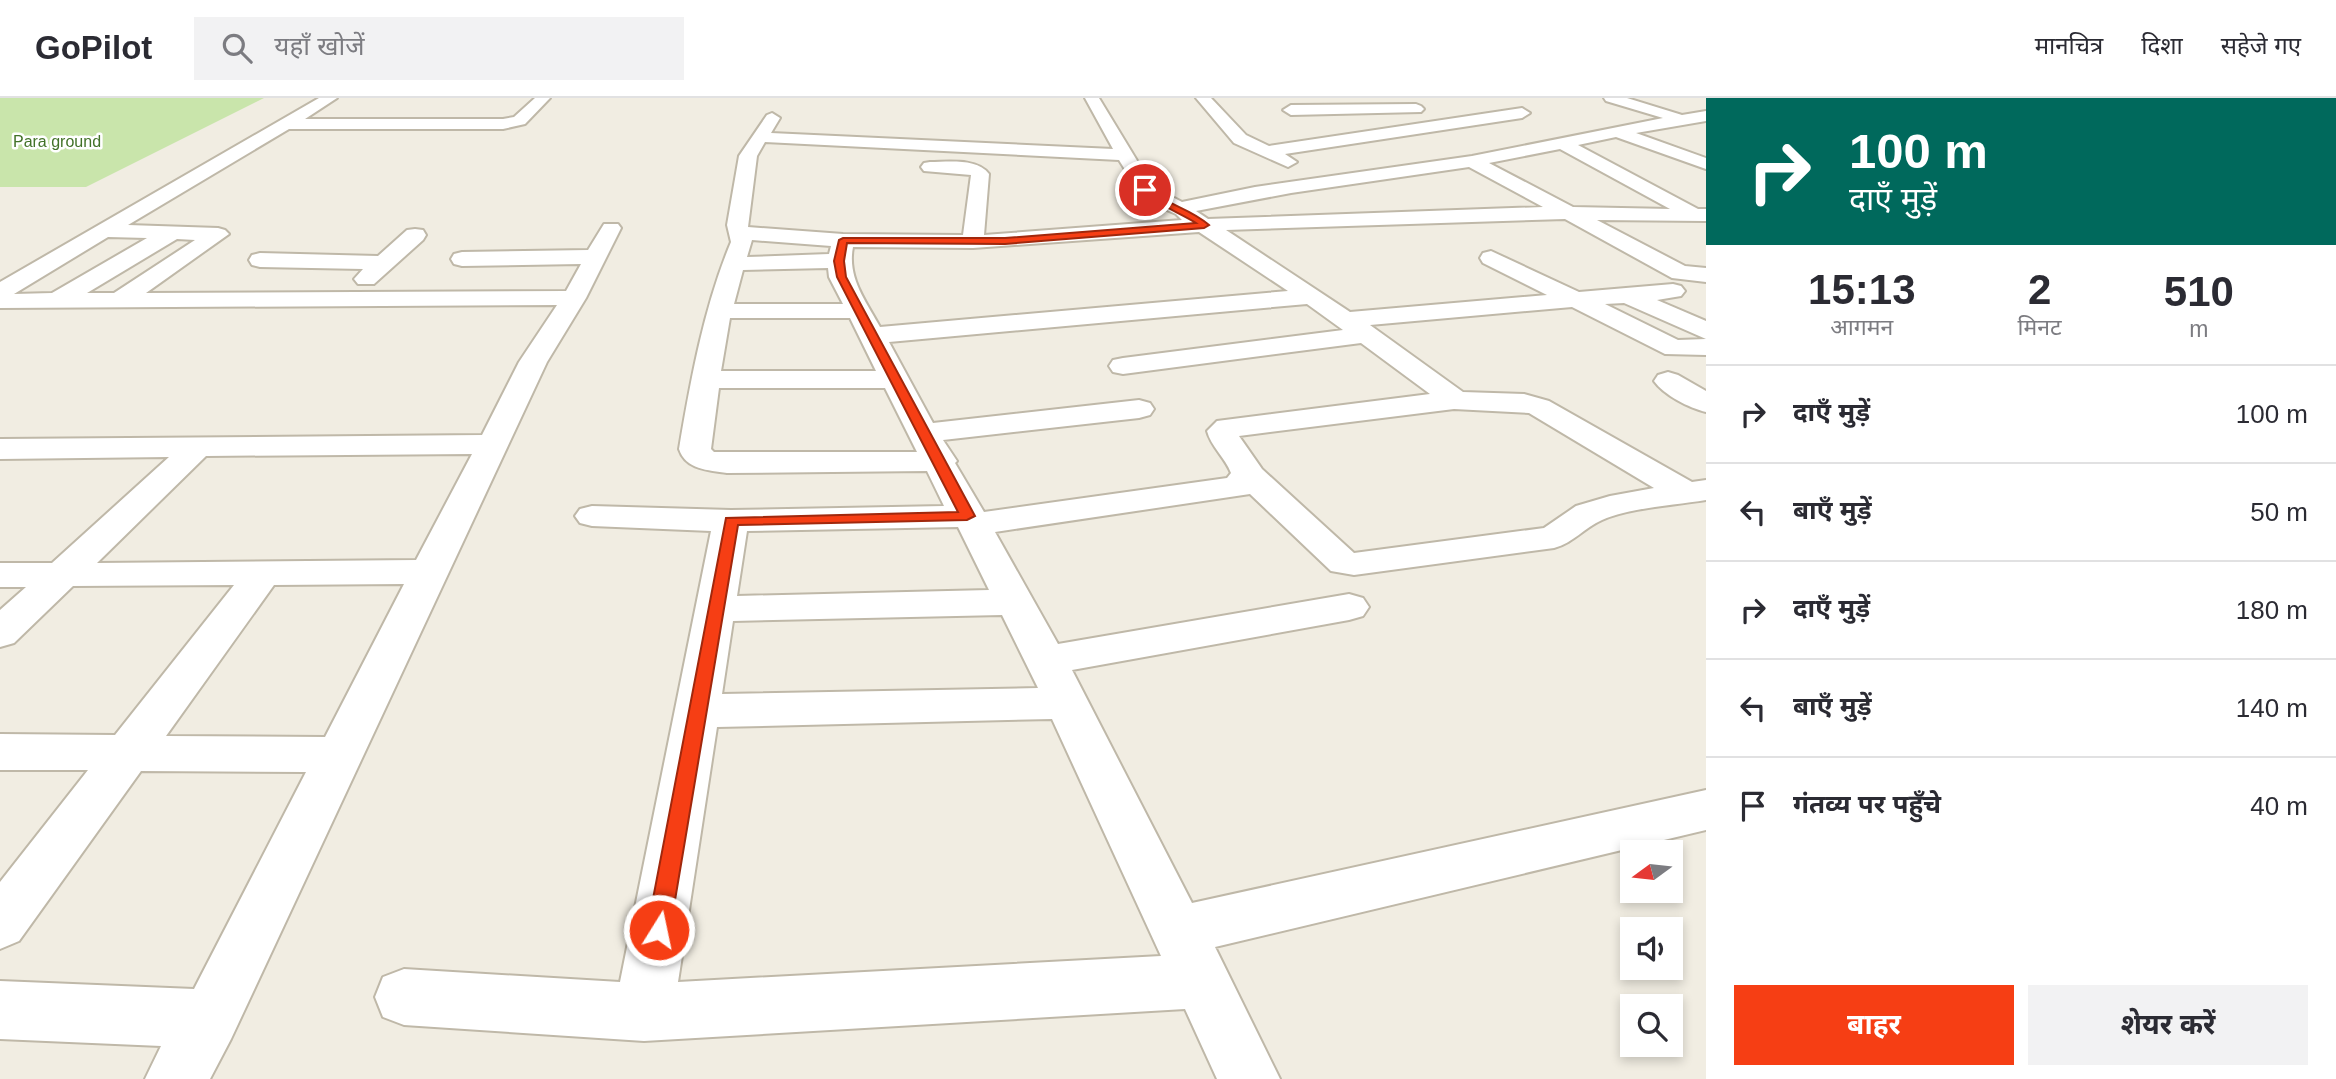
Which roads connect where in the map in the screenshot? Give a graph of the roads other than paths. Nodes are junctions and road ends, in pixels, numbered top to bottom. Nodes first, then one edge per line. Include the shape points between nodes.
1 (330, 98) edge
2 (543, 98) edge
3 (1092, 98) edge
4 (1203, 98) edge
5 (1611, 98) edge
6 (1492, 102) dead end
7 (1287, 104) edge
8 (1469, 121) junction
9 (1692, 122) edge
10 (287, 124) junction
11 (1585, 134) junction
12 (1321, 135) junction
13 (760, 137) junction
14 (912, 144) junction
15 (1264, 152) junction
16 (1124, 155) junction
17 (774, 158) dead end
18 (1472, 161) junction
19 (1704, 164) edge
20 (1388, 173) junction
21 (1336, 180) junction
22 (1570, 213) junction
23 (1659, 214) junction
24 (1700, 215) edge
25 (1193, 217) junction
26 (611, 228) dead end
27 (175, 231) junction
28 (103, 232) junction
29 (741, 233) junction
30 (293, 235) dead end
31 (415, 235) dead end
32 (1706, 236) edge
33 (481, 239) dead end
34 (973, 242) junction
35 (841, 251) junction
36 (596, 257) junction
37 (1491, 258) dead end
38 (462, 259) junction
39 (260, 260) junction
40 (50, 262) junction
41 (384, 262) junction
42 (120, 263) junction
43 (175, 263) junction
44 (732, 264) junction
45 (1706, 275) edge
46 (1673, 291) dead end
47 (0, 292) edge
48 (1627, 295) junction
49 (1312, 296) junction
50 (574, 298) junction
51 (429, 299) junction
52 (1575, 299) junction
53 (118, 300) junction
54 (204, 300) junction
55 (344, 300) junction
56 (0, 301) edge
57 (57, 301) junction
58 (721, 311) junction
59 (867, 324) junction
60 (1356, 328) junction
61 (1706, 331) edge
62 (1706, 347) edge
63 (1123, 366) dead end
64 (896, 379) junction
65 (706, 380) junction
66 (1668, 382) dead end
67 (1454, 400) junction
68 (1706, 403) edge
69 (1139, 409) dead end
70 (926, 433) junction
71 (493, 444) junction
72 (198, 447) junction
73 (8, 455) edge
74 (941, 461) junction
75 (1247, 473) junction
76 (1696, 492) edge
77 (592, 516) dead end
78 (972, 520) junction
79 (731, 521) junction
80 (431, 572) junction
81 (263, 573) junction
82 (0, 575) edge
83 (60, 575) junction
84 (1016, 602) junction
85 (1349, 607) dead end
86 (717, 609) junction
87 (0, 633) edge
88 (1046, 660) junction
89 (1066, 703) junction
90 (698, 712) junction
91 (0, 752) edge
92 (128, 753) junction
93 (340, 755) junction
94 (1706, 810) edge
95 (0, 924) edge
96 (1177, 931) junction
97 (1202, 981) junction
98 (404, 997) dead end
99 (0, 1010) edge
100 (644, 1012) junction
101 (210, 1018) junction
102 (176, 1079) edge
103 (1249, 1079) edge

1 - 10 street
2 - 10 street via 519,121 503,124
3 - 16 street
4 - 15 street via 1240,139
5 - 9 street
6 - 8 street via 1528,115
7 - 8 street via 1428,109
7 - 12 street
8 - 12 street
9 - 11 street
10 - 28 street
11 - 18 street
11 - 19 street
11 - 24 street
12 - 15 street
12 - 20 street
13 - 14 street
13 - 17 street
13 - 29 street via 737,225
14 - 16 street
14 - 34 street via 910,166 979,171
15 - 21 street
16 - 25 street via 1151,196
18 - 20 street
18 - 22 street
20 - 21 street
21 - 25 street
22 - 23 street
22 - 25 street
22 - 45 street via 1680,273
23 - 24 street
23 - 32 street
25 - 34 street
25 - 49 street
26 - 36 street
27 - 28 street
27 - 42 street
27 - 43 street via 218,234
28 - 40 street
29 - 35 street
29 - 44 street
30 - 39 street
31 - 41 street
33 - 38 street
34 - 35 street
35 - 44 street
35 - 59 street via 841,277
36 - 38 street
36 - 50 street
37 - 52 street
38 - 51 street
39 - 41 street
39 - 54 street
40 - 42 street
40 - 47 street
41 - 55 street
42 - 43 street
42 - 57 street
43 - 53 street
44 - 58 street
46 - 48 street
48 - 52 street
48 - 61 street
49 - 59 street
49 - 60 street
50 - 51 street
50 - 71 street via 534,362
51 - 55 street
52 - 60 street
52 - 62 street via 1674,348
53 - 54 street
53 - 57 street
54 - 55 street
56 - 57 street
58 - 59 street
58 - 65 street
59 - 64 street
60 - 63 street
60 - 67 street
64 - 65 street
64 - 70 street
65 - 74 street via 695,449 706,460
66 - 68 street
67 - 75 street via 1222,431 1244,460
67 - 76 street via 1539,407
69 - 70 street
70 - 74 street
71 - 72 street
71 - 80 street
72 - 73 street
72 - 83 street
74 - 78 street
75 - 76 street via 1335,556 1354,564 1554,537 1588,513 1610,506
75 - 78 street via 1238,487 1227,490
77 - 79 street
78 - 79 street
78 - 84 street
79 - 86 street
80 - 81 street
80 - 93 street
81 - 83 street
81 - 92 street
82 - 83 street
83 - 87 street
84 - 86 street
84 - 88 street
85 - 88 street
86 - 90 street
88 - 89 street
89 - 90 street
89 - 96 street
90 - 100 street
91 - 92 street
92 - 93 street
92 - 95 street
93 - 101 street
94 - 96 street
96 - 97 street
97 - 100 street
97 - 103 street
98 - 100 street
99 - 101 street
101 - 102 street

